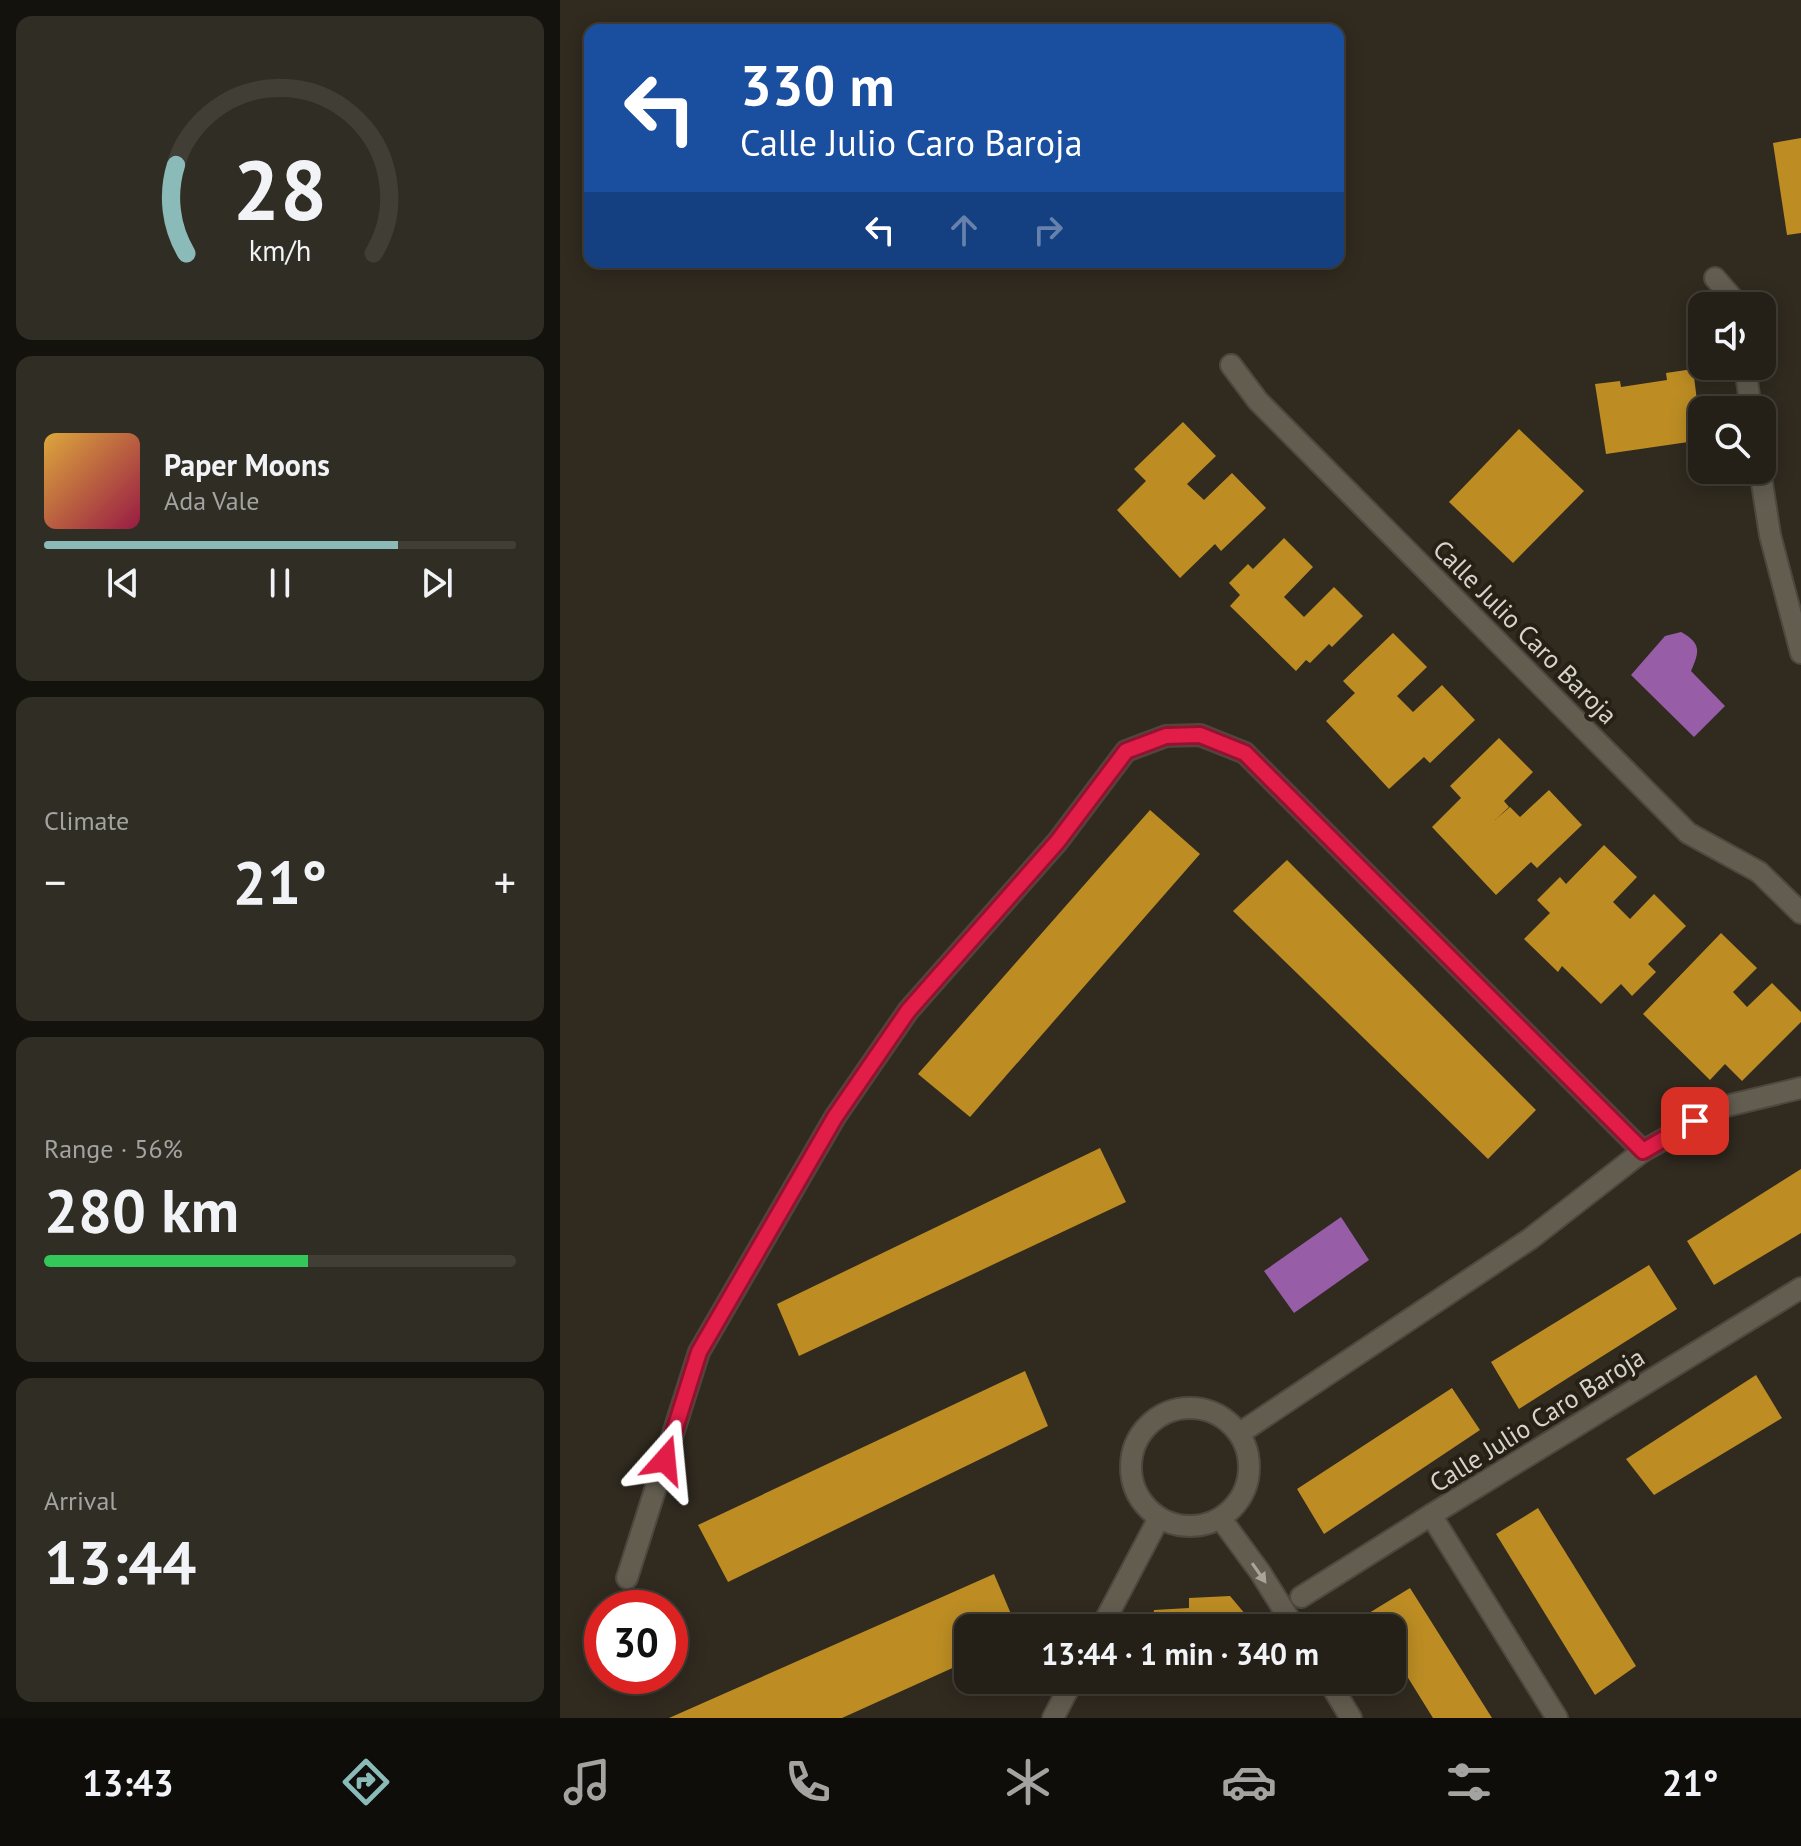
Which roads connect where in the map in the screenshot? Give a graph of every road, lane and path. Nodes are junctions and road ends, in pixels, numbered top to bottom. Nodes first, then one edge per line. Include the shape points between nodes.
1 (1715, 278) dead end
2 (1727, 292) edge
3 (1231, 365) dead end
4 (1762, 484) edge
5 (1801, 653) edge
6 (1801, 913) edge
7 (1801, 1088) edge
8 (1643, 1151) junction
9 (1801, 1288) edge
10 (1240, 1433) junction
11 (1431, 1515) junction
12 (1159, 1518) junction
13 (1221, 1519) junction
14 (627, 1578) dead end
15 (1301, 1597) dead end
16 (1108, 1614) edge
17 (1286, 1614) edge
18 (1066, 1694) edge
19 (1336, 1694) edge
20 (1053, 1718) edge
21 (1351, 1718) edge
22 (1557, 1718) edge

1 - 2 street
3 - 6 street, Calle Julio Caro Baroja via 1258,401 1688,833 1759,872
4 - 5 street
7 - 8 street via 1722,1107
8 - 10 street via 1530,1239
8 - 14 street via 1245,753 1200,735 1166,736 1126,751 1058,841 908,1011 835,1117 699,1352
9 - 11 street, Calle Julio Caro Baroja
10 - 12 street via 1220,1415 1195,1407 1168,1411 1146,1426 1133,1449 1131,1475 1140,1500
10 - 13 street via 1249,1455 1249,1480 1239,1502
11 - 15 street, Calle Julio Caro Baroja
11 - 22 street
12 - 13 street via 1190,1527
12 - 16 street
13 -> 17 street
18 - 20 street
19 - 21 street

